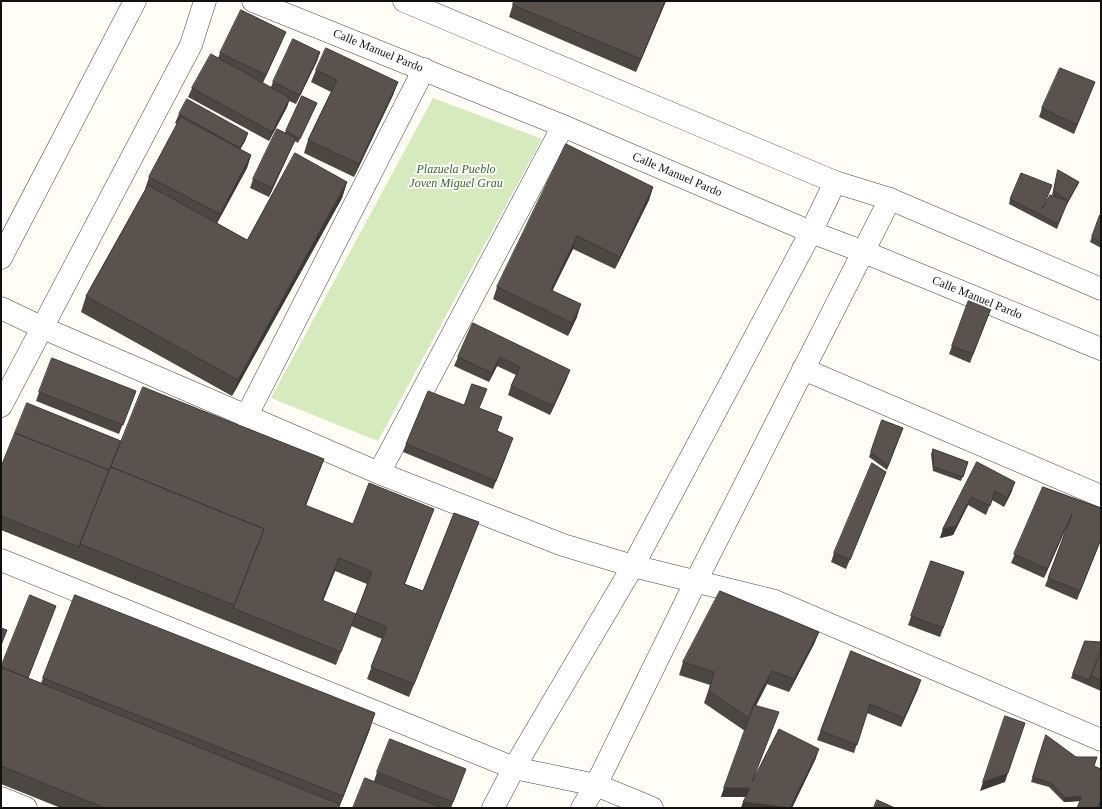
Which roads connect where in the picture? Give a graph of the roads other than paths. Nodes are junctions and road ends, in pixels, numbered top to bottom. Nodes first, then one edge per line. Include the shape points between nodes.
1 (135, 1) edge
2 (205, 1) edge
3 (253, 1) edge
4 (404, 1) edge
5 (424, 69) junction
6 (563, 126) junction
7 (835, 182) junction
8 (890, 199) junction
9 (811, 232) junction
10 (864, 252) junction
11 (1, 258) edge
12 (1101, 289) edge
13 (1, 308) edge
14 (43, 328) junction
15 (1101, 349) edge
16 (803, 369) junction
17 (1, 406) edge
18 (246, 416) junction
19 (379, 473) junction
20 (1101, 496) edge
21 (1, 560) edge
22 (633, 566) junction
23 (695, 583) junction
24 (1101, 740) edge
25 (514, 768) junction
26 (596, 785) junction
27 (1, 798) edge
28 (26, 808) edge
29 (493, 808) edge
30 (582, 808) edge
31 (652, 808) edge

1 - 11 street
2 - 14 street via 191,45
3 - 5 street, Calle Manuel Pardo
4 - 7 street
5 - 6 street, Calle Manuel Pardo
5 - 18 street
6 - 9 street, Calle Manuel Pardo
6 - 19 street
7 - 8 street
7 - 9 street
8 - 10 street
8 - 12 street
9 - 10 street, Calle Manuel Pardo
9 - 22 street
10 - 15 street, Calle Manuel Pardo
10 - 16 street
13 - 14 street
14 - 17 street
14 - 18 street
16 - 20 street
16 - 23 street
18 - 19 street
19 - 22 street via 563,545
21 - 25 street
22 - 23 street
22 - 25 street
23 - 24 street via 775,601
23 - 26 street
25 - 26 street
25 - 29 street
26 - 30 street
26 - 31 street
27 - 28 street

